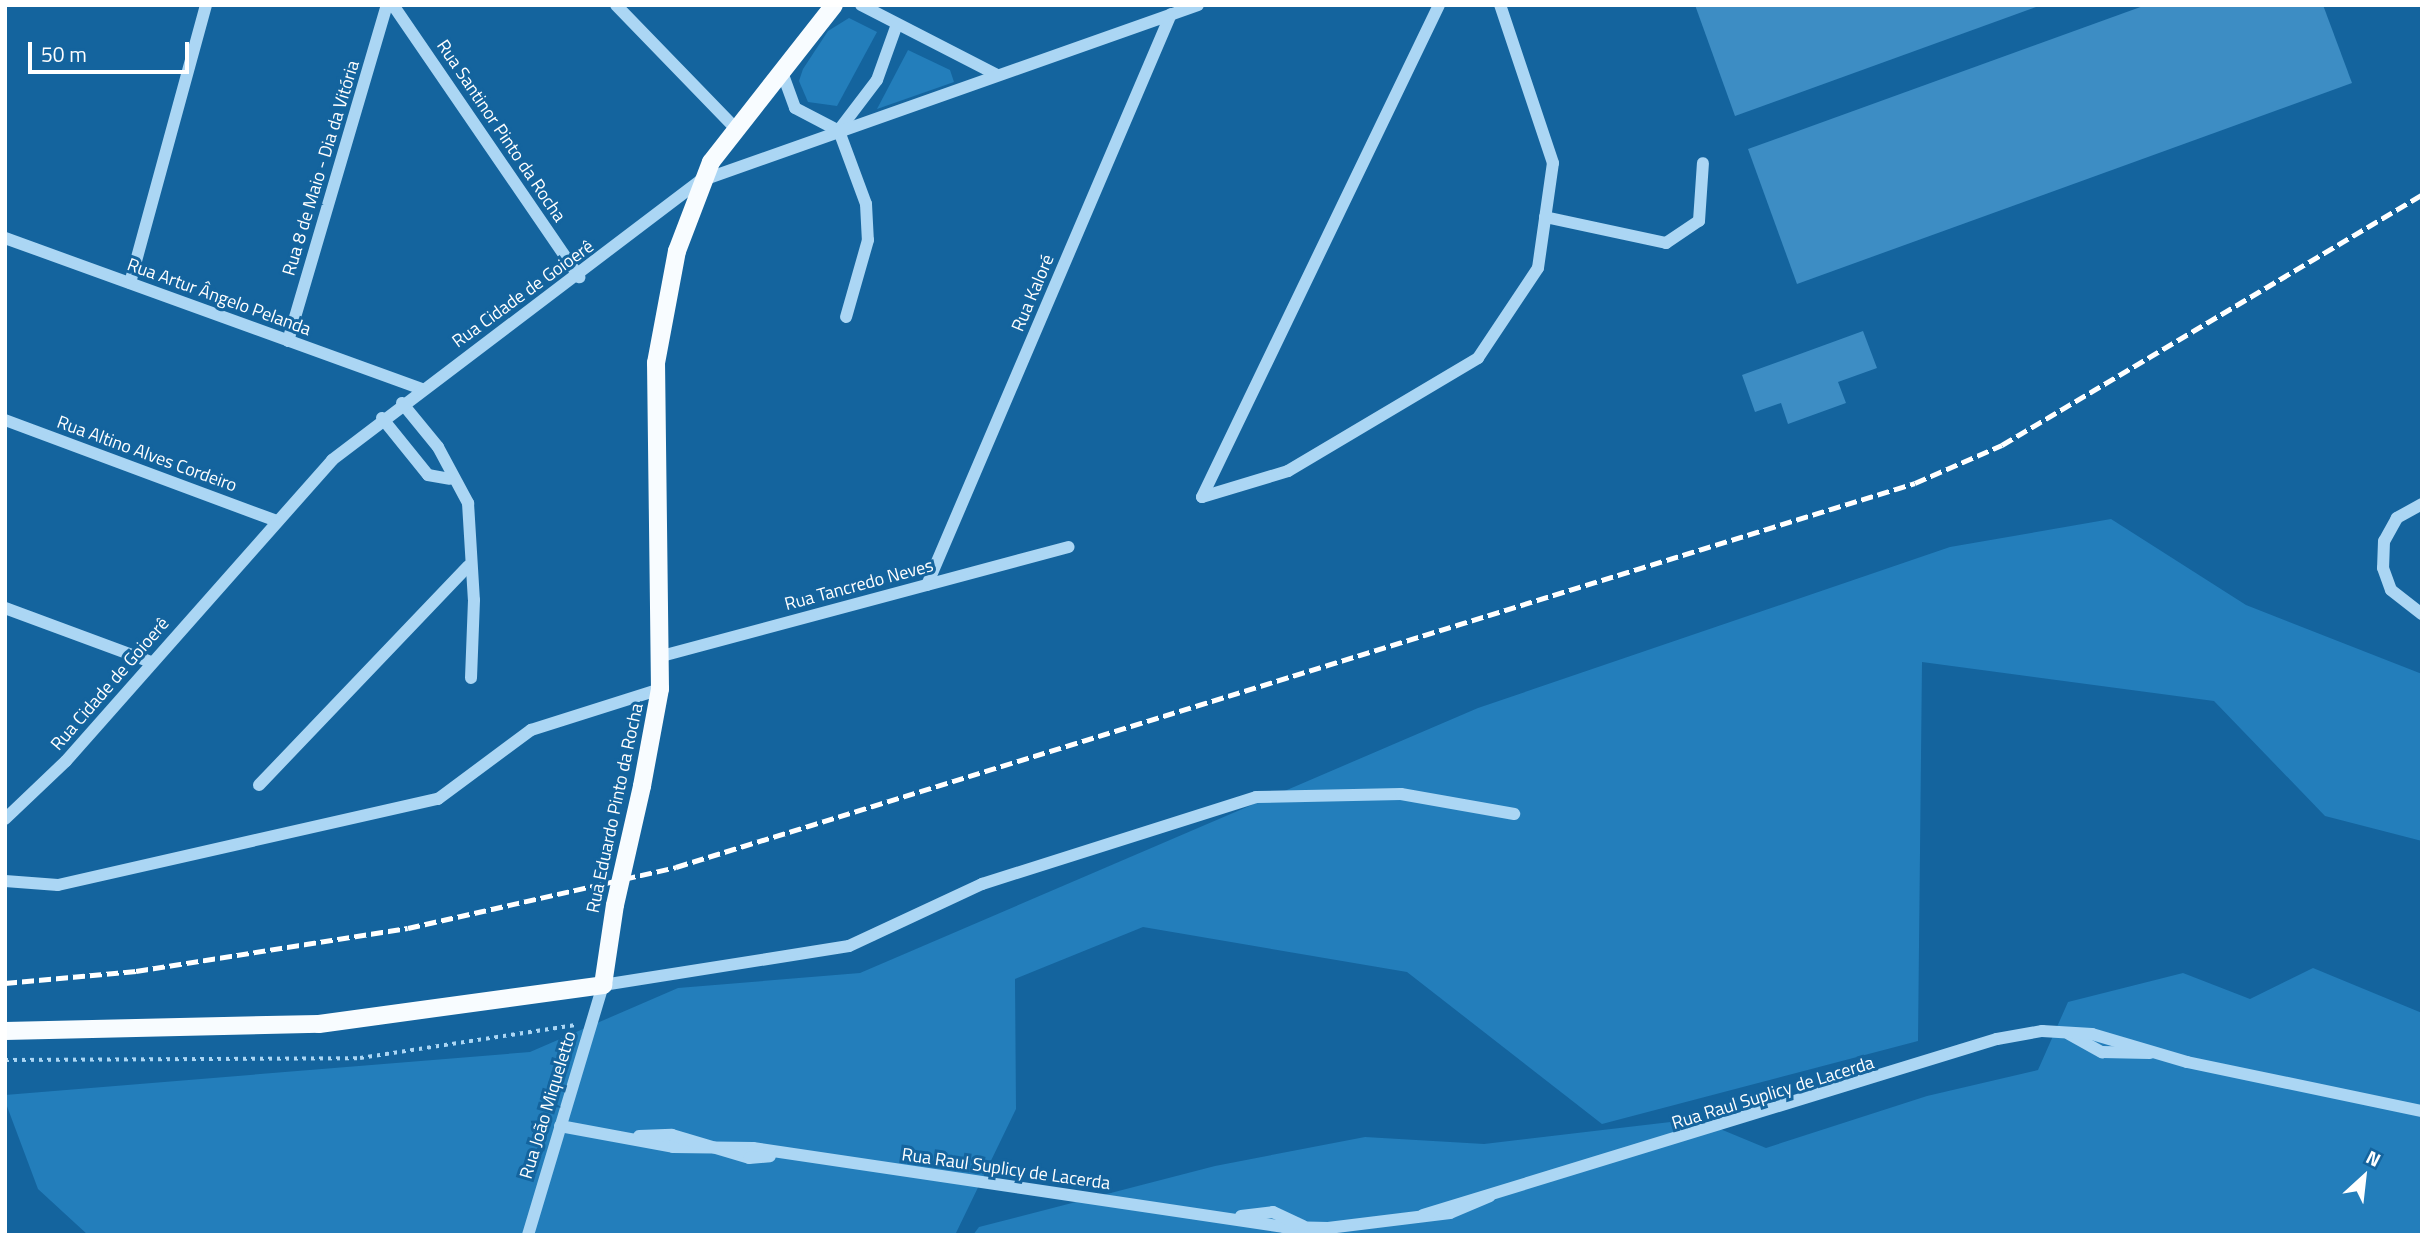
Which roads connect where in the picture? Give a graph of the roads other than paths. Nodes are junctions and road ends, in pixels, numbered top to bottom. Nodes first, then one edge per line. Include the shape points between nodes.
1 (206, 5) edge
2 (387, 5) edge
3 (393, 5) edge
4 (616, 5) edge
5 (834, 5) edge
6 (861, 5) edge
7 (1439, 5) edge
8 (1500, 5) edge
9 (1193, 6) edge
10 (1171, 14) junction
11 (898, 24) junction
12 (782, 72) junction
13 (995, 74) junction
14 (736, 129) junction
15 (838, 131) junction
16 (1703, 163) dead end
17 (700, 181) junction
18 (1545, 217) junction
19 (5, 238) edge
20 (579, 277) junction
21 (130, 284) junction
22 (846, 317) dead end
23 (288, 341) junction
24 (421, 389) junction
25 (402, 402) junction
26 (382, 418) junction
27 (5, 420) edge
28 (450, 479) junction
29 (2422, 504) edge
30 (276, 521) junction
31 (1069, 547) dead end
32 (468, 566) junction
33 (927, 585) junction
34 (5, 608) edge
35 (2422, 614) edge
36 (659, 657) junction
37 (151, 662) junction
38 (471, 678) dead end
39 (660, 689) junction
40 (259, 785) dead end
41 (1514, 814) dead end
42 (5, 819) edge
43 (5, 881) edge
44 (603, 985) junction
45 (5, 1031) edge
46 (2422, 1111) edge
47 (560, 1126) junction
48 (1358, 1230) edge
49 (1328, 1232) edge
50 (528, 1235) edge

1 - 21 street
2 - 23 street, Rua 8 de Maio - Dia da Vitória
3 - 20 street, Rua Santinor Pinto da Rocha
4 - 14 street
5 - 12 main road, Rua Eduardo Pinto da Rocha
6 - 11 street
7 - 18 street via 1202,497 1288,471 1478,358 1538,268
8 - 18 street via 1553,163
9 - 10 street, Rua Cidade de Goioerê
10 - 13 street, Rua Cidade de Goioerê
10 - 33 street, Rua Kaloré
11 - 13 street
11 - 15 street via 877,80
12 - 14 main road, Rua Eduardo Pinto da Rocha
12 - 15 street via 794,108
13 - 15 street, Rua Cidade de Goioerê
14 - 17 main road, Rua Eduardo Pinto da Rocha
15 - 17 street, Rua Cidade de Goioerê
15 - 22 street via 870,221
16 - 18 street via 1699,221 1667,243
17 - 20 street, Rua Cidade de Goioerê
17 - 36 main road, Rua Eduardo Pinto da Rocha via 673,263 656,363
19 - 21 street, Rua Artur Ângelo Pelanda
20 - 24 street, Rua Cidade de Goioerê
21 - 23 street, Rua Artur Ângelo Pelanda
23 - 24 street, Rua Artur Ângelo Pelanda
24 - 25 street, Rua Cidade de Goioerê
25 - 26 street, Rua Cidade de Goioerê
25 - 28 street via 438,447
26 - 28 street via 428,475
26 - 30 street, Rua Cidade de Goioerê
27 - 30 street, Rua Altino Alves Cordeiro
28 - 32 street via 468,503
29 - 35 street via 2398,518 2385,541 2382,568 2391,590
30 - 37 street, Rua Cidade de Goioerê
31 - 33 street, Rua Tancredo Neves
32 - 38 street via 474,600
32 - 40 street
33 - 36 street, Rua Tancredo Neves
34 - 37 street
36 - 39 main road, Rua Eduardo Pinto da Rocha
37 - 42 street, Rua Cidade de Goioerê via 66,761
39 - 43 street via 531,730 438,799 58,885
39 - 44 main road, Rua Eduardo Pinto da Rocha, bridge
41 - 44 street via 1401,794 1256,797 982,884 849,946
44 - 45 main road via 318,1024
44 - 47 street, Rua João Miqueletto
46 - 48 street, Rua Raul Suplicy de Lacerda via 2154,1052 2102,1052 2066,1032 1997,1039 1491,1195 1457,1200 1423,1215
47 - 49 street, Rua Raul Suplicy de Lacerda via 628,1138 672,1135 749,1158 772,1155 1235,1217 1273,1212
47 - 50 street, Rua João Miqueletto
48 - 49 street, Rua Raul Suplicy de Lacerda

